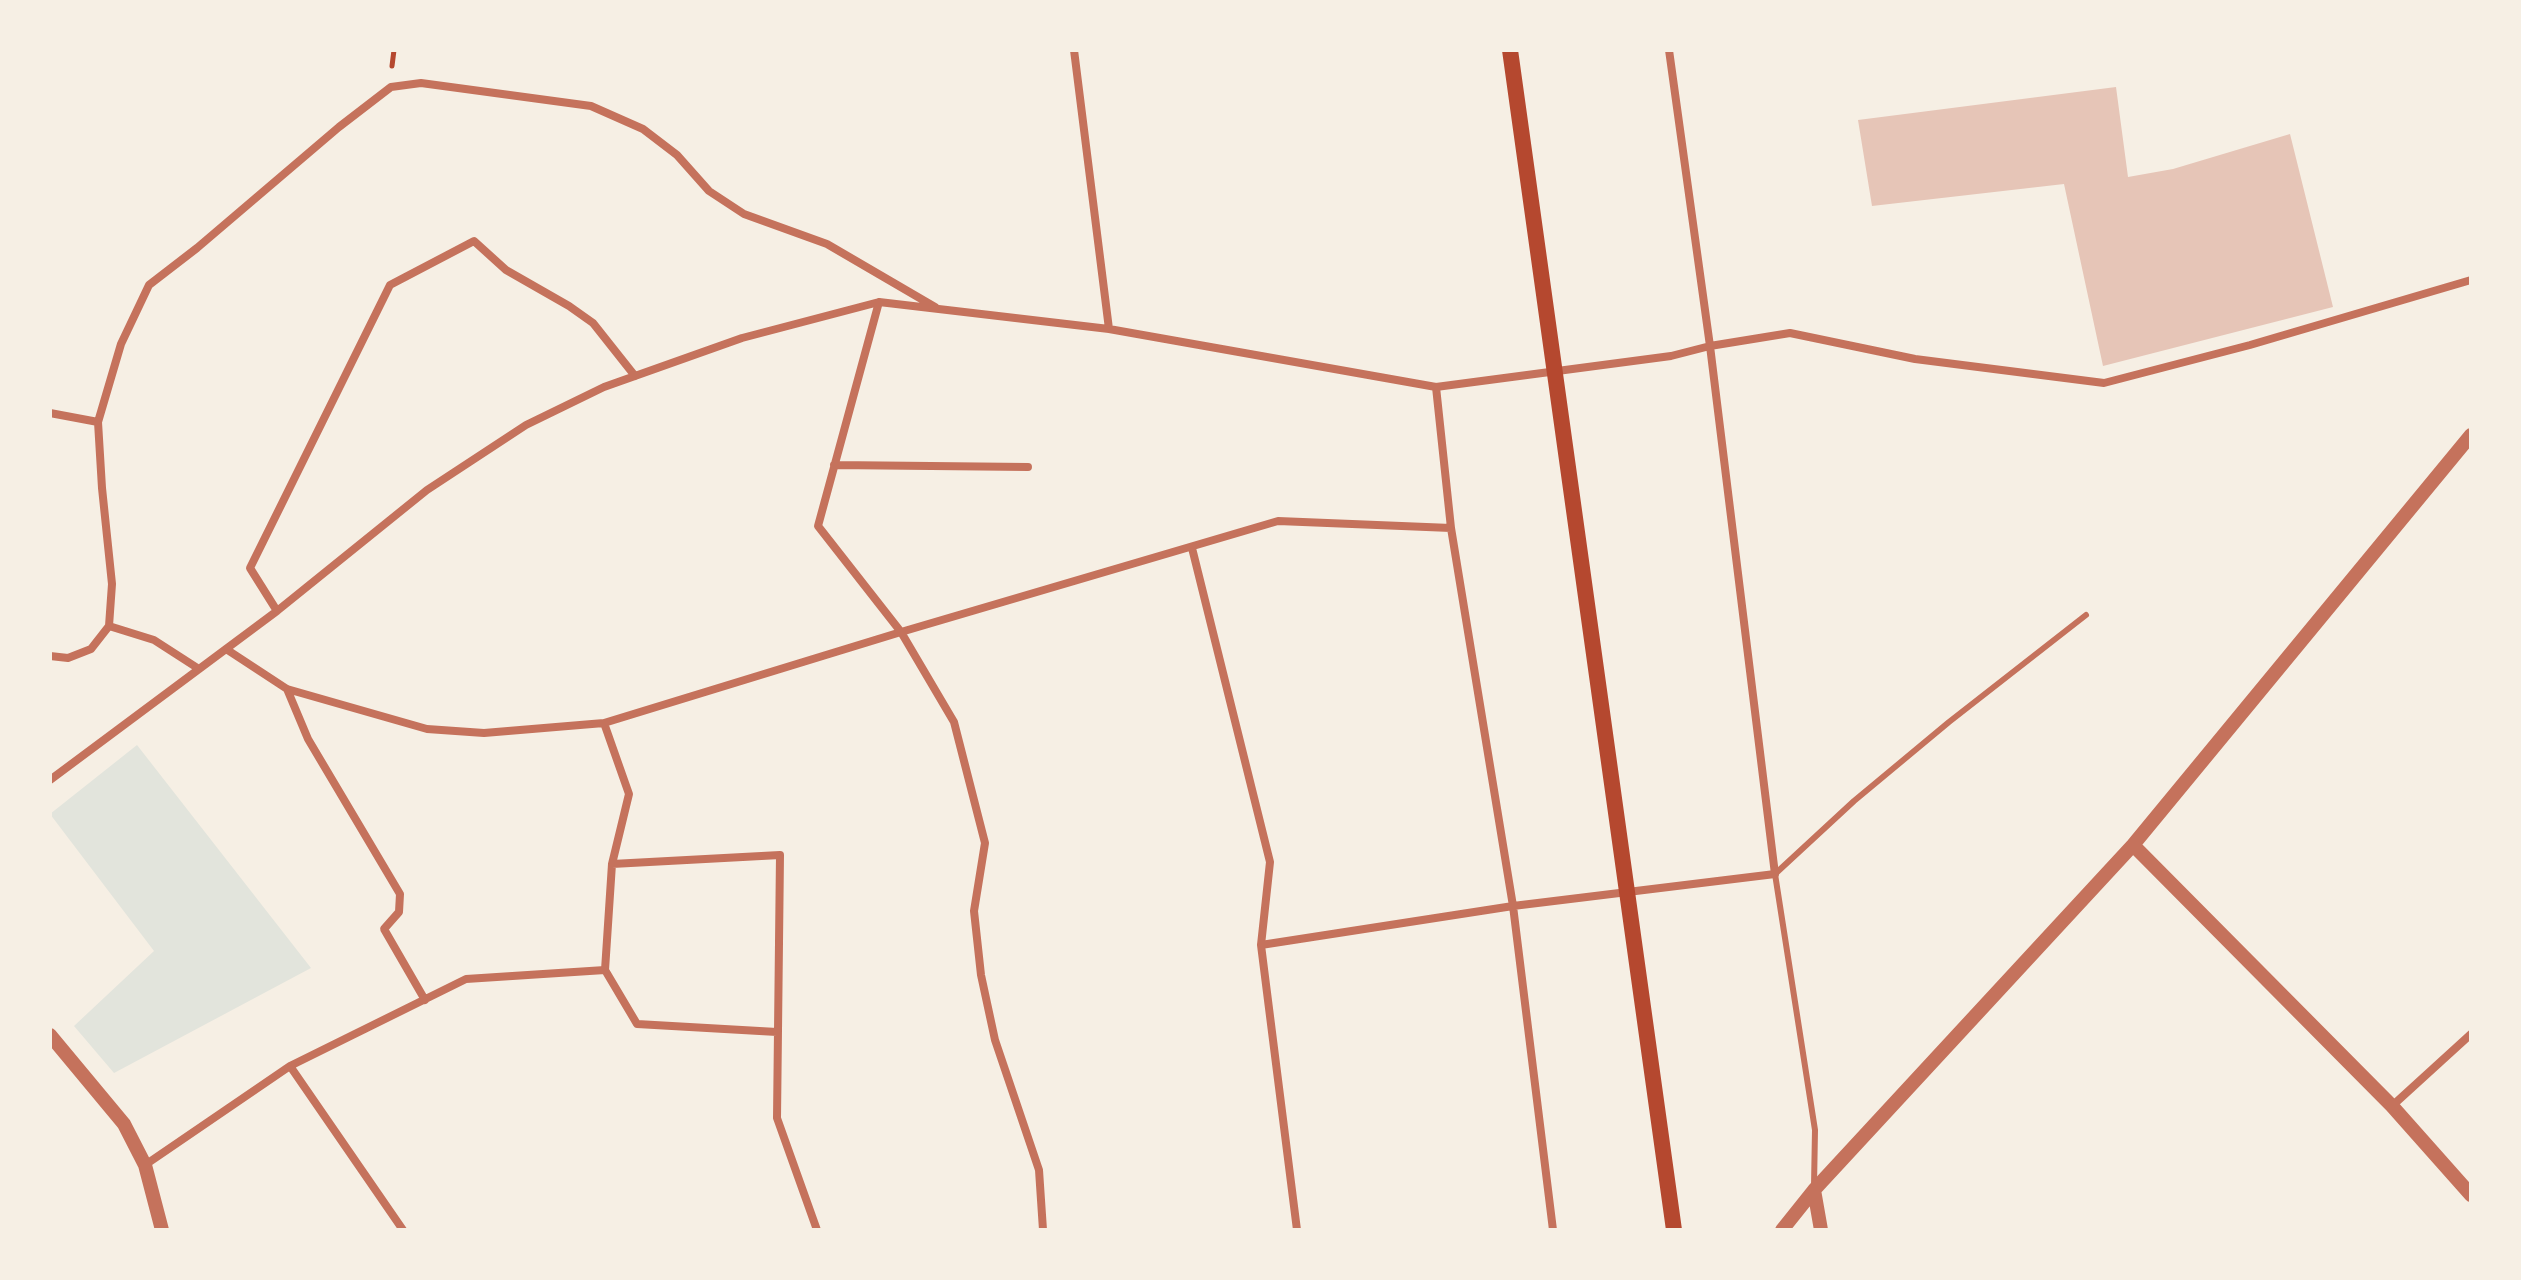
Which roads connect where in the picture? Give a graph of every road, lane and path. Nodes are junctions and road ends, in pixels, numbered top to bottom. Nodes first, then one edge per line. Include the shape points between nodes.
1 (1074, 50) edge
2 (1510, 50) edge
3 (1669, 50) edge
4 (2471, 280) edge
5 (879, 302) junction
6 (939, 309) junction
7 (1109, 329) junction
8 (1710, 346) junction
9 (635, 376) junction
10 (1436, 387) junction
11 (50, 413) edge
12 (98, 422) junction
13 (2471, 435) edge
14 (834, 465) junction
15 (1028, 467) dead end
16 (1451, 528) junction
17 (1192, 548) junction
18 (277, 611) junction
19 (2086, 615) dead end
20 (109, 626) junction
21 (901, 632) junction
22 (226, 649) junction
23 (50, 656) edge
24 (199, 669) junction
25 (287, 689) junction
26 (604, 723) junction
27 (50, 780) edge
28 (2133, 845) junction
29 (612, 864) junction
30 (1775, 874) junction
31 (1513, 906) junction
32 (1261, 945) junction
33 (605, 970) junction
34 (425, 1000) junction
35 (777, 1032) junction
36 (2471, 1034) edge
37 (50, 1035) edge
38 (290, 1066) junction
39 (2392, 1106) junction
40 (145, 1165) junction
41 (1814, 1190) junction
42 (2471, 1195) edge
43 (162, 1230) edge
44 (403, 1230) edge
45 (817, 1230) edge
46 (1043, 1230) edge
47 (1297, 1230) edge
48 (1553, 1230) edge
49 (1674, 1230) edge
50 (1782, 1230) edge
51 (1821, 1230) edge

1 - 7 street
2 - 49 main road
3 - 8 street
4 - 8 street via 2104,383 1915,359 1790,333
5 - 6 street
5 - 9 street via 742,338
5 - 14 street
6 - 7 street
6 - 12 street via 827,244 744,214 709,191 677,155 643,129 591,106 421,83 391,87 149,285 121,344
7 - 10 street
8 - 10 street via 1671,356
8 - 30 street
9 - 18 street via 526,425 427,490
9 - 18 street via 593,323 506,270 474,241 390,285 250,568
10 - 16 street
11 - 12 street
12 - 20 street via 112,584
13 - 28 street
14 - 15 street
14 - 21 street via 818,526
16 - 17 street via 1278,521
16 - 31 street
17 - 21 street
17 - 32 street via 1270,862
18 - 22 street
19 - 30 lane via 1854,801
20 - 23 street via 91,649 68,658
20 - 24 street via 154,640
21 - 26 street
21 - 46 street via 954,722 985,843 974,911 981,975 995,1040 1039,1170
22 - 24 street
22 - 25 street
24 - 27 street
25 - 26 street via 427,729 484,733
25 - 34 street via 308,739 400,894 399,912 384,929
26 - 29 street via 629,794
28 - 39 street
28 - 41 street
29 - 33 street
29 - 35 street via 780,855
30 - 31 street
30 - 41 lane via 1815,1130
31 - 32 street
31 - 48 street
32 - 47 street
33 - 34 street via 466,979
33 - 35 street via 637,1024
34 - 38 street
35 - 45 street via 777,1118
36 - 39 street
37 - 40 street via 124,1124
38 - 40 street
38 - 44 street
39 - 42 street
40 - 43 street
41 - 50 street
41 - 51 street

